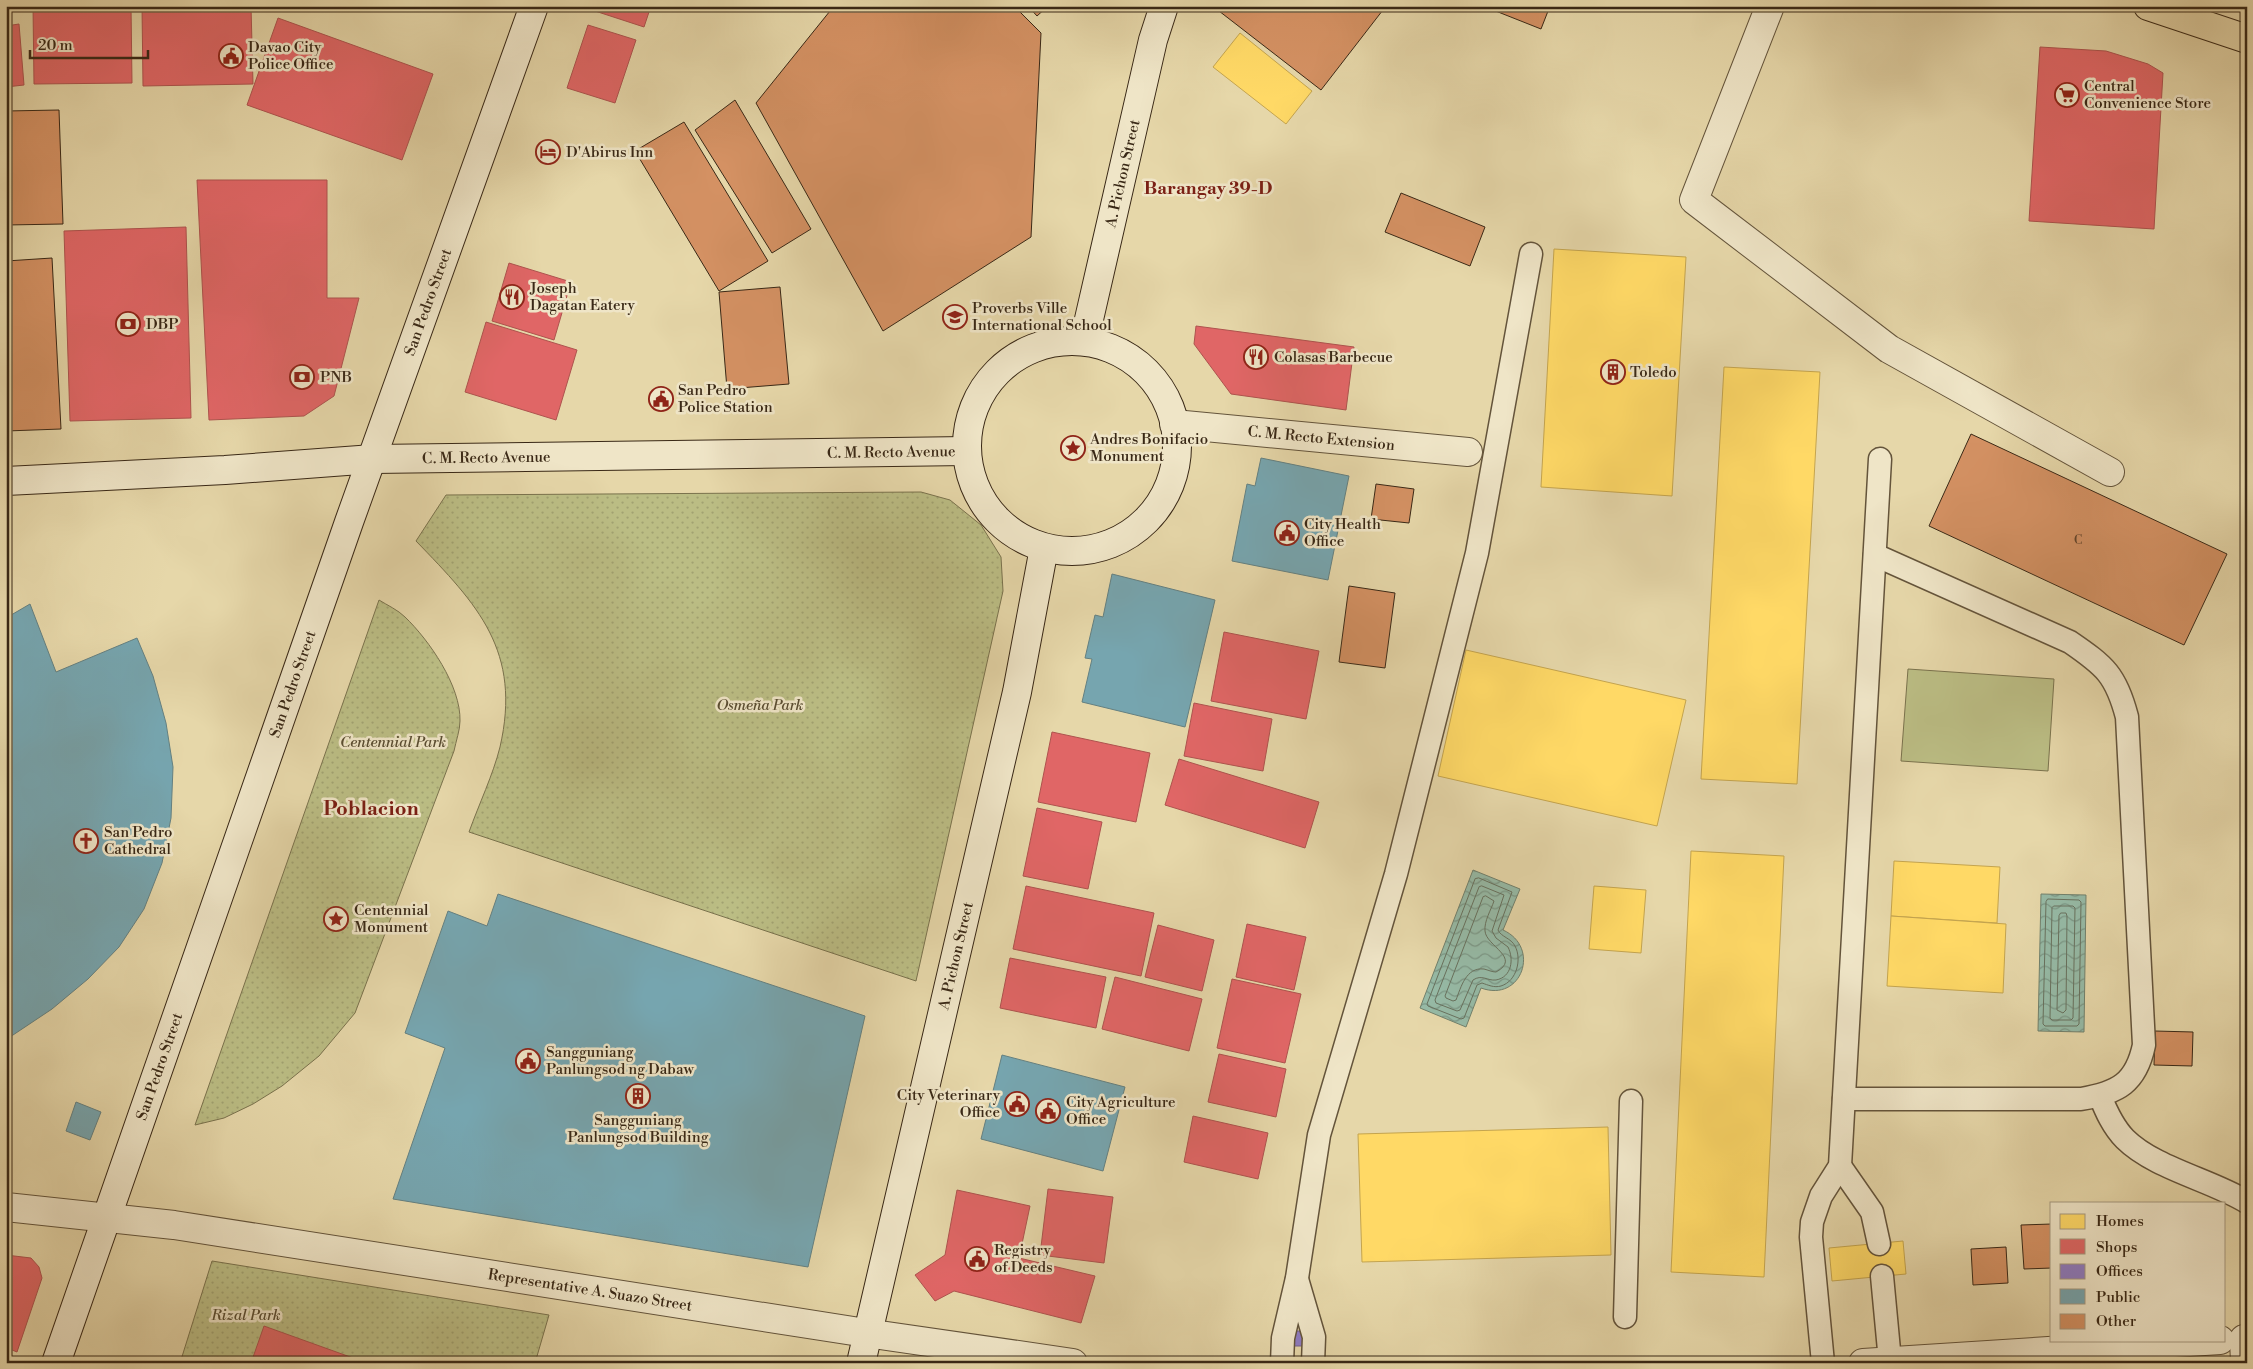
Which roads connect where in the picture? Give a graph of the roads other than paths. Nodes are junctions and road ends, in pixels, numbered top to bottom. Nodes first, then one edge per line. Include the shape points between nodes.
1 (534, 6) edge
2 (1164, 6) edge
3 (1770, 6) edge
4 (2148, 6) edge
5 (2247, 39) edge
6 (1530, 254) dead end
7 (1084, 341) junction
8 (1174, 424) junction
9 (967, 451) junction
10 (1481, 454) junction
11 (373, 459) junction
12 (1880, 459) dead end
13 (2110, 472) dead end
14 (6, 482) edge
15 (1044, 548) junction
16 (1875, 555) junction
17 (2100, 1096) junction
18 (1844, 1099) junction
19 (1631, 1101) dead end
20 (1840, 1166) junction
21 (2247, 1202) edge
22 (6, 1207) edge
23 (107, 1216) junction
24 (1879, 1244) dead end
25 (1882, 1276) dead end
26 (1297, 1278) junction
27 (1625, 1317) dead end
28 (866, 1333) junction
29 (2236, 1344) edge
30 (1890, 1361) junction
31 (56, 1363) edge
32 (861, 1363) edge
33 (1073, 1363) edge
34 (1282, 1363) edge
35 (1313, 1363) edge
36 (1823, 1363) edge
37 (1863, 1363) edge

1 - 11 main road, San Pedro Street
2 - 7 main road, A. Pichon Street via 1152,40
3 - 13 main road via 1694,200 1889,349
4 - 5 main road
6 - 10 lane
7 - 8 main road via 1105,346 1142,368 1156,384
7 - 9 main road via 1063,341 1037,347 1008,362 993,376 972,411
8 - 10 main road, C. M. Recto Extension
8 - 15 main road via 1177,445 1168,488 1144,523 1108,545 1066,551
9 - 11 main road, C. M. Recto Avenue
9 - 15 main road via 975,488 984,504 1010,532
10 - 26 lane via 1477,553 1396,874 1319,1136
11 - 14 main road, C. M. Recto Avenue
11 - 23 main road, San Pedro Street
12 - 16 lane
15 - 28 main road, A. Pichon Street via 1017,692
16 - 17 lane via 2070,642 2096,660 2112,677 2121,695 2126,717 2144,1045 2140,1063 2130,1078 2116,1090
16 - 18 lane
17 - 18 lane via 2072,1099
17 - 21 lane via 2109,1117 2125,1139 2148,1156
18 - 20 lane
19 - 27 lane
20 - 24 lane via 1872,1212
20 - 36 lane via 1821,1196 1812,1222
22 - 23 main road, Representative A. Suazo Street
23 - 28 main road, Representative A. Suazo Street
23 - 31 main road, San Pedro Street
25 - 30 lane
26 - 34 lane via 1283,1338
26 - 35 lane via 1314,1338
28 - 32 main road, A. Pichon Street
28 - 33 main road, Representative A. Suazo Street
29 - 30 main road
30 - 37 main road

